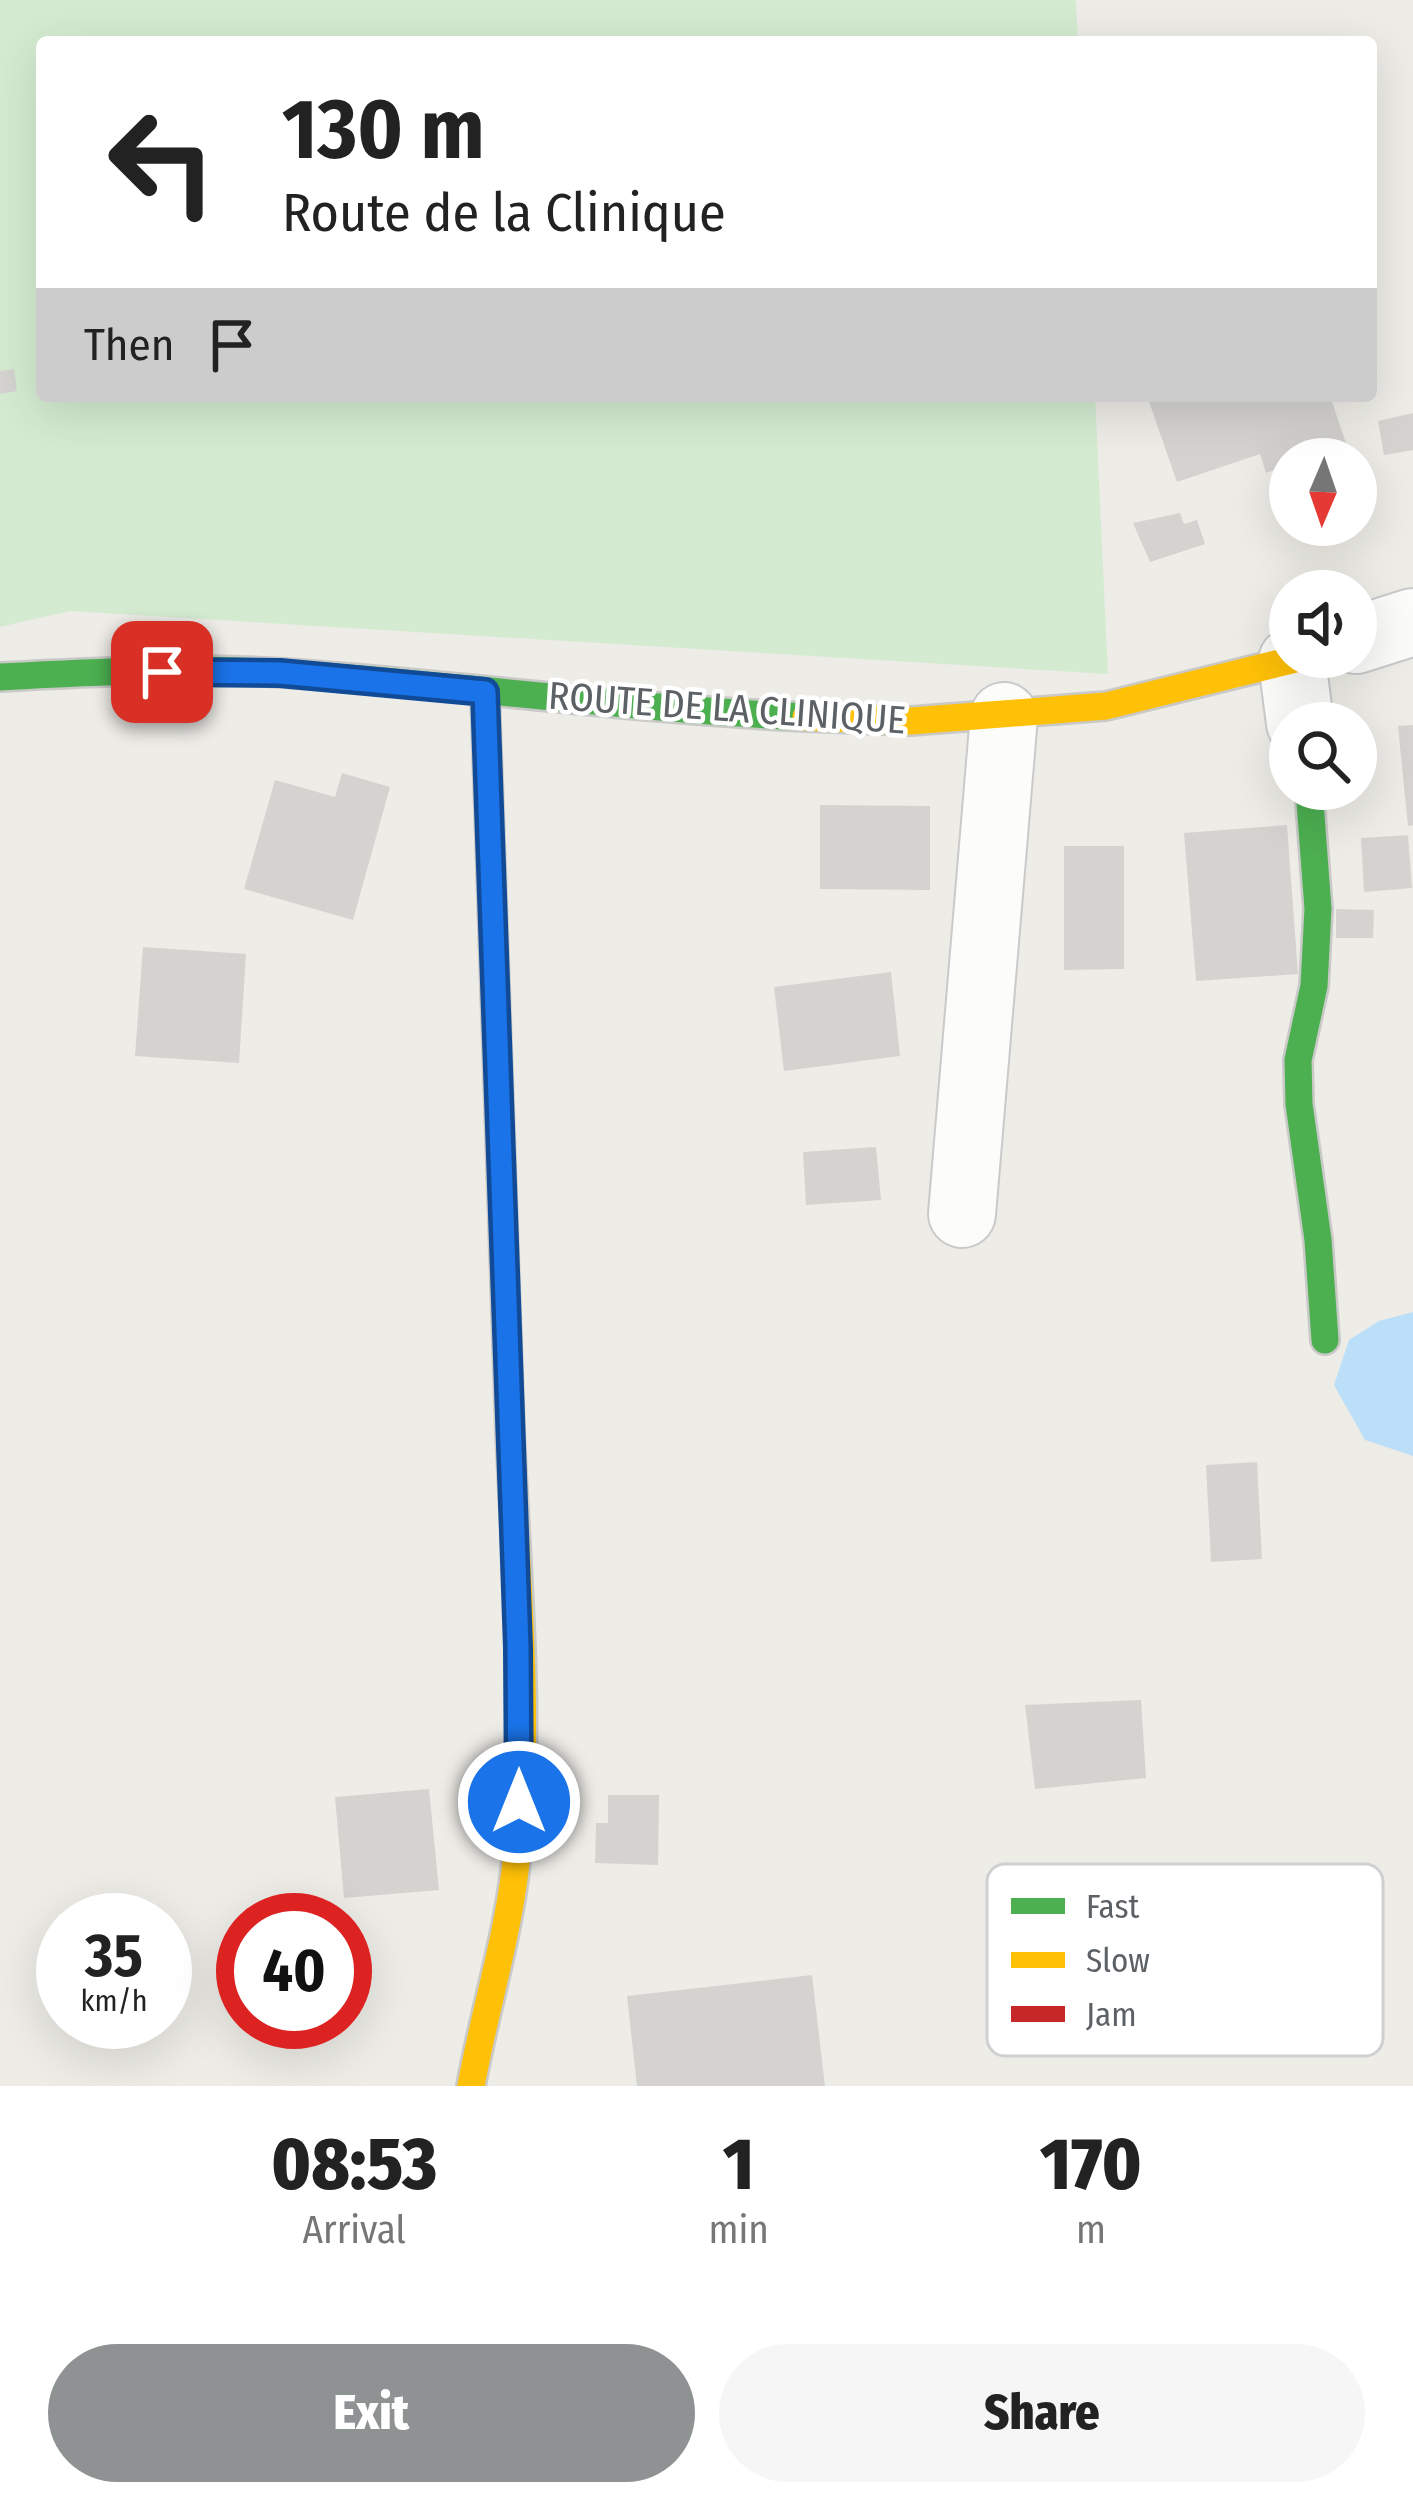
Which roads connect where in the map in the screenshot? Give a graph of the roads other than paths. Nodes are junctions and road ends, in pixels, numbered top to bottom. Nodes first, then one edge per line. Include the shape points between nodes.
1 (1413, 622) edge
2 (1377, 633) edge
3 (0, 677) edge
4 (1298, 680) edge
5 (485, 692) junction
6 (1004, 716) junction
7 (1311, 810) edge
8 (962, 1214) dead end
9 (1325, 1340) dead end
10 (471, 2086) edge

1 - 2 street
3 - 5 street, ROUTE DE LA CLINIQUE via 280,673
4 - 6 street, ROUTE DE LA CLINIQUE
5 - 6 street, ROUTE DE LA CLINIQUE via 721,713
5 - 10 street via 519,1796 512,1911
6 - 8 street
7 - 9 street via 1318,909 1298,1082

